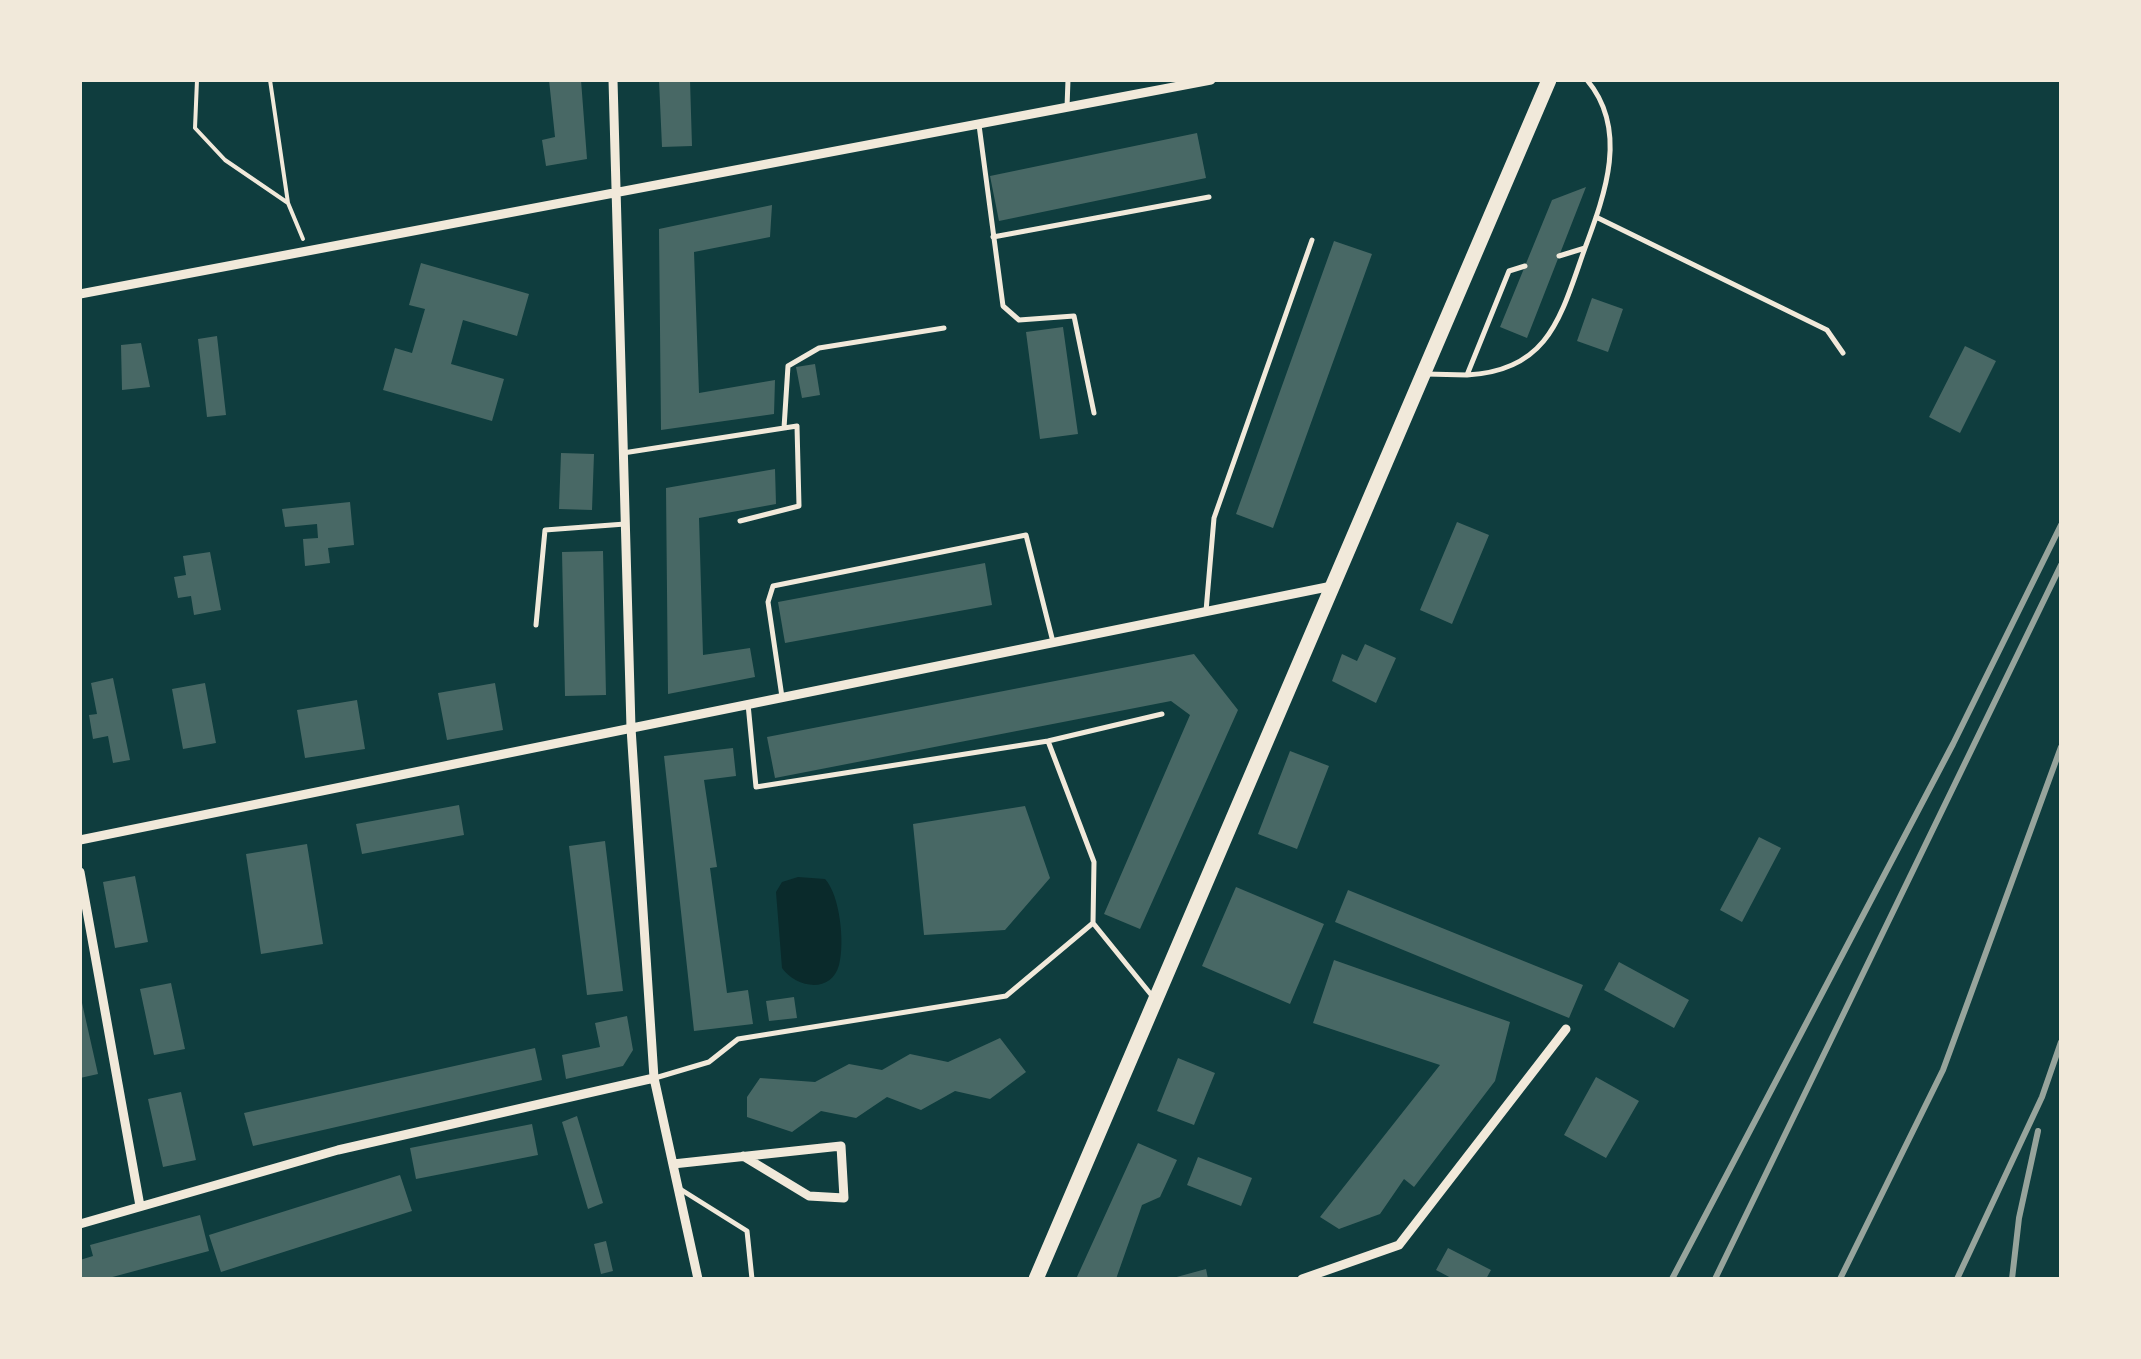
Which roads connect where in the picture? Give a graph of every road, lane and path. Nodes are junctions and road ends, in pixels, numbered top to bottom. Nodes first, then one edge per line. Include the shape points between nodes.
1 (197, 80) edge
2 (270, 80) edge
3 (613, 80) edge
4 (1068, 80) edge
5 (1211, 80) edge
6 (1549, 80) edge
7 (1586, 80) edge
8 (1068, 108) junction
9 (978, 126) junction
10 (616, 196) junction
11 (1208, 197) dead end
12 (288, 203) junction
13 (1596, 217) junction
14 (994, 237) junction
15 (1312, 240) dead end
16 (1584, 248) junction
17 (308, 253) junction
18 (1559, 256) dead end
19 (1525, 266) dead end
20 (80, 294) edge
21 (944, 328) dead end
22 (1843, 353) dead end
23 (1423, 374) junction
24 (1466, 376) junction
25 (1094, 413) dead end
26 (784, 428) junction
27 (623, 453) junction
28 (740, 521) dead end
29 (625, 524) junction
30 (1333, 585) junction
31 (1206, 611) junction
32 (536, 625) dead end
33 (1052, 642) junction
34 (782, 697) junction
35 (748, 704) junction
36 (1162, 714) dead end
37 (631, 728) junction
38 (1048, 740) junction
39 (80, 840) edge
40 (80, 872) edge
41 (1093, 923) junction
42 (1155, 1000) junction
43 (1566, 1029) dead end
44 (654, 1078) junction
45 (743, 1156) junction
46 (673, 1164) junction
47 (678, 1187) junction
48 (140, 1206) junction
49 (80, 1224) edge
50 (698, 1279) edge
51 (752, 1279) edge
52 (1036, 1279) edge
53 (1302, 1279) edge

1 - 12 path via 195,128 225,160
2 - 12 path
3 - 10 street
4 - 8 lane
5 - 8 street
6 - 23 highway
7 - 13 lane via 1607,116 1612,157
8 - 9 street
9 - 10 street
9 - 14 lane
10 - 17 street
10 - 27 street
11 - 14 lane
12 - 17 path
13 - 16 lane
13 - 22 lane via 1827,330
14 - 25 lane via 1002,306 1020,320 1074,316
15 - 31 lane via 1214,518
16 - 18 lane
16 - 24 lane via 1555,328 1538,351 1516,365
17 - 20 street
19 - 24 lane via 1509,271
21 - 26 lane via 819,348 788,366
23 - 24 lane
23 - 30 highway
26 - 27 lane
26 - 28 lane via 797,426 799,506
27 - 29 street
29 - 32 lane via 545,530
29 - 37 street
30 - 31 street
30 - 42 highway
31 - 33 street
33 - 34 street
33 - 34 lane via 1026,535 812,578 773,586 768,602
34 - 35 street
35 - 37 street
35 - 38 lane via 756,787
36 - 38 lane
37 - 39 street
37 - 44 street
38 - 41 lane via 1094,862
40 - 48 street
41 - 42 lane
41 - 44 lane via 1006,996 738,1039 709,1062
42 - 52 highway
43 - 53 street via 1400,1245
44 - 46 street
44 - 48 street via 338,1150
45 - 45 street via 841,1146 844,1198 808,1196
45 - 46 street
46 - 47 street
47 - 50 street
47 - 51 lane via 747,1231
48 - 49 street

